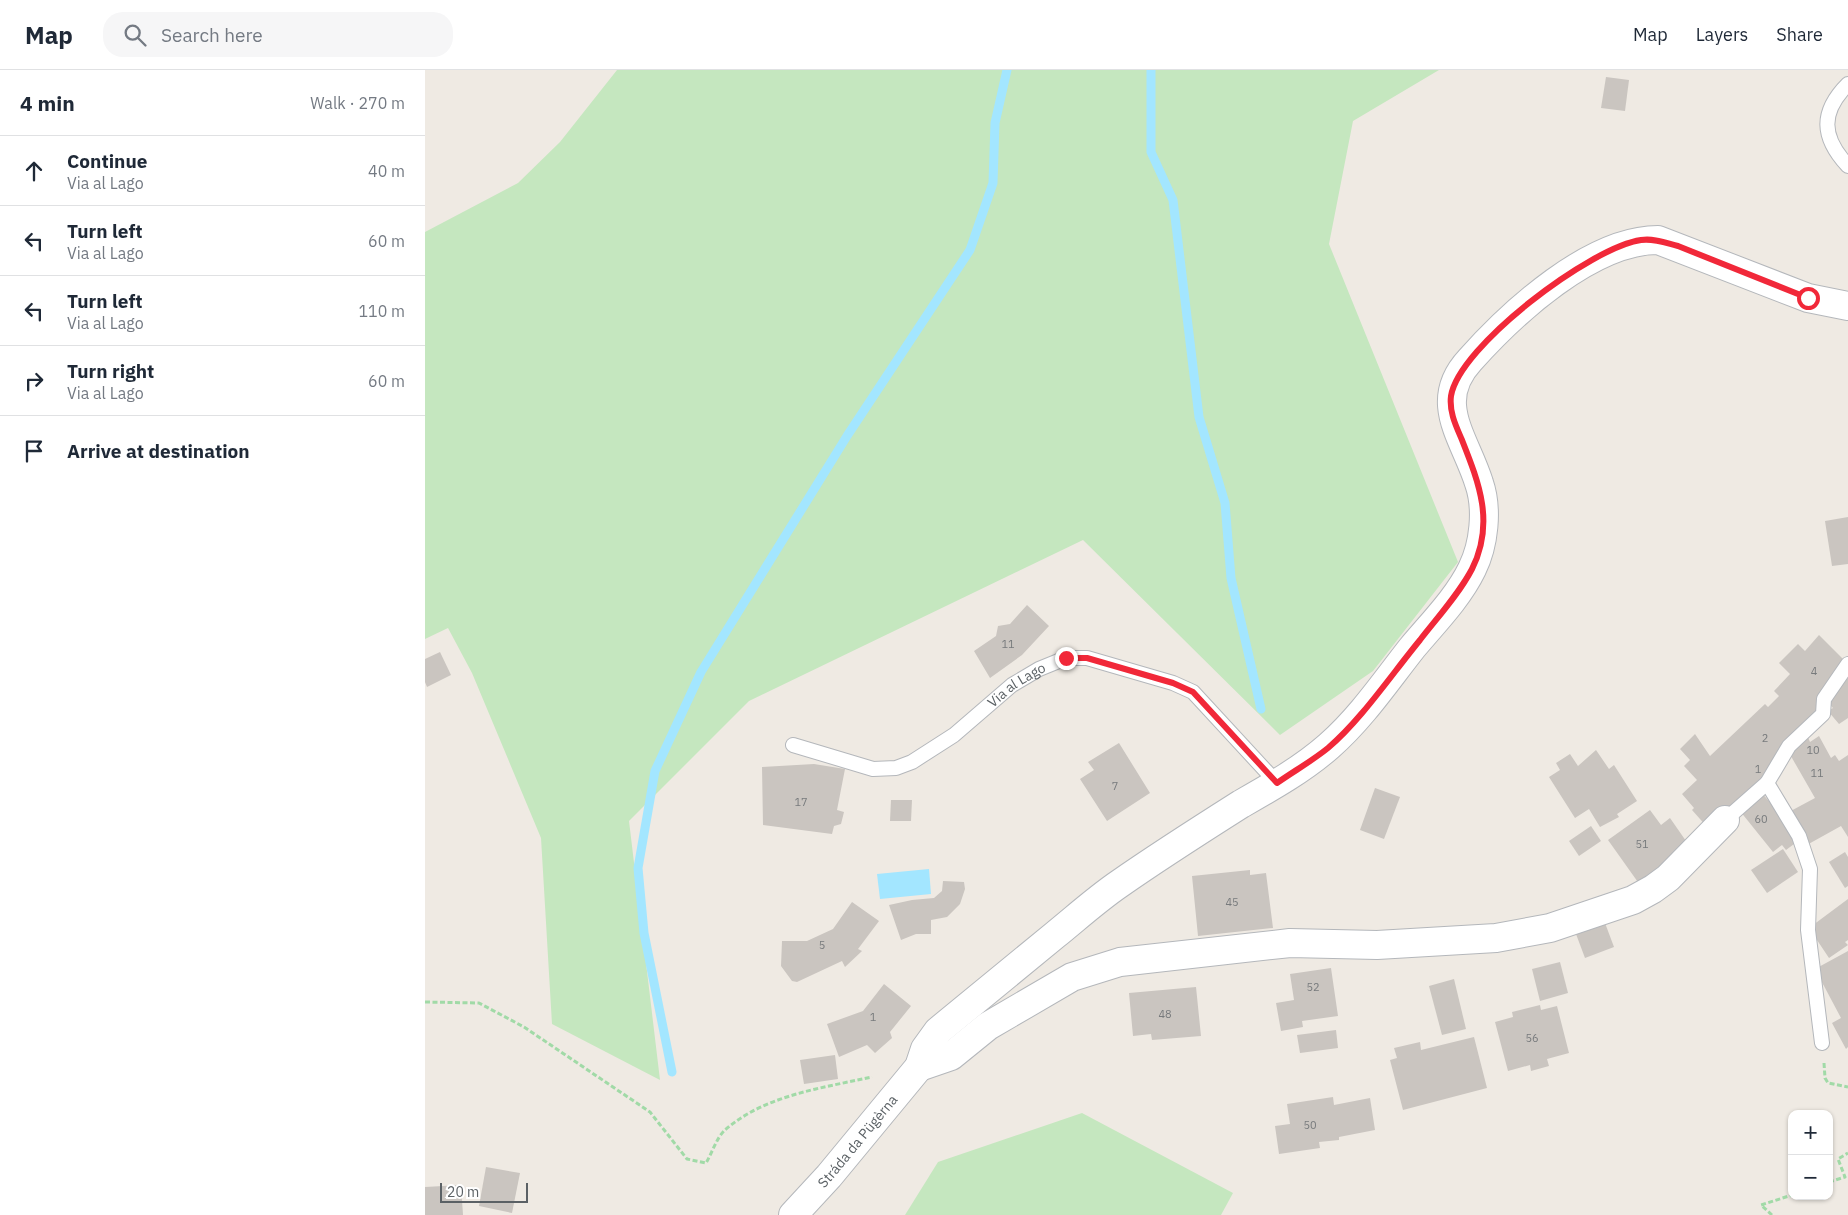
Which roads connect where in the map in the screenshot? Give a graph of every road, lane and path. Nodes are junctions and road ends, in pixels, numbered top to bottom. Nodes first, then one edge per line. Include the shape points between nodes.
1 (1848, 84) edge
2 (1848, 166) edge
3 (1848, 306) edge
4 (1848, 664) edge
5 (793, 746) dead end
6 (1277, 783) junction
7 (1767, 783) junction
8 (1725, 820) joint
9 (425, 1002) edge
10 (1822, 1043) joint
11 (919, 1067) junction
12 (873, 1077) dead end
13 (1848, 1087) edge
14 (1848, 1153) edge
15 (1833, 1181) edge
16 (1788, 1196) edge
17 (793, 1215) edge
18 (1772, 1215) edge

1 - 2 lane via 1833,102 1827,127 1830,142
3 - 6 street via 1808,298 1658,240 1623,245 1591,260 1525,305 1469,361 1456,379 1451,397 1452,415 1480,484 1483,500 1480,545 1472,568 1429,628 1351,724 1329,747
4 - 7 lane via 1824,699 1823,714 1789,746
5 - 6 lane, Via al Lago via 873,769 896,768 912,762 954,735 1012,686 1039,668 1066,658 1087,658 1193,692
6 - 11 street via 1115,886 937,1032 925,1049
7 - 8 lane
7 - 10 lane via 1799,836 1810,869 1807,930
8 - 11 street via 1653,889 1633,900 1550,928 1496,938 1377,945 1291,943 1120,962 1072,977 988,1026 951,1056
9 - 12 path via 479,1003 523,1027 650,1112 687,1159 706,1163 724,1131 749,1115 791,1095
10 - 13 path via 1825,1078 1828,1083
11 - 17 street, Stráda da Pügèrna
14 - 15 path via 1838,1159 1845,1177
16 - 18 path via 1761,1205

